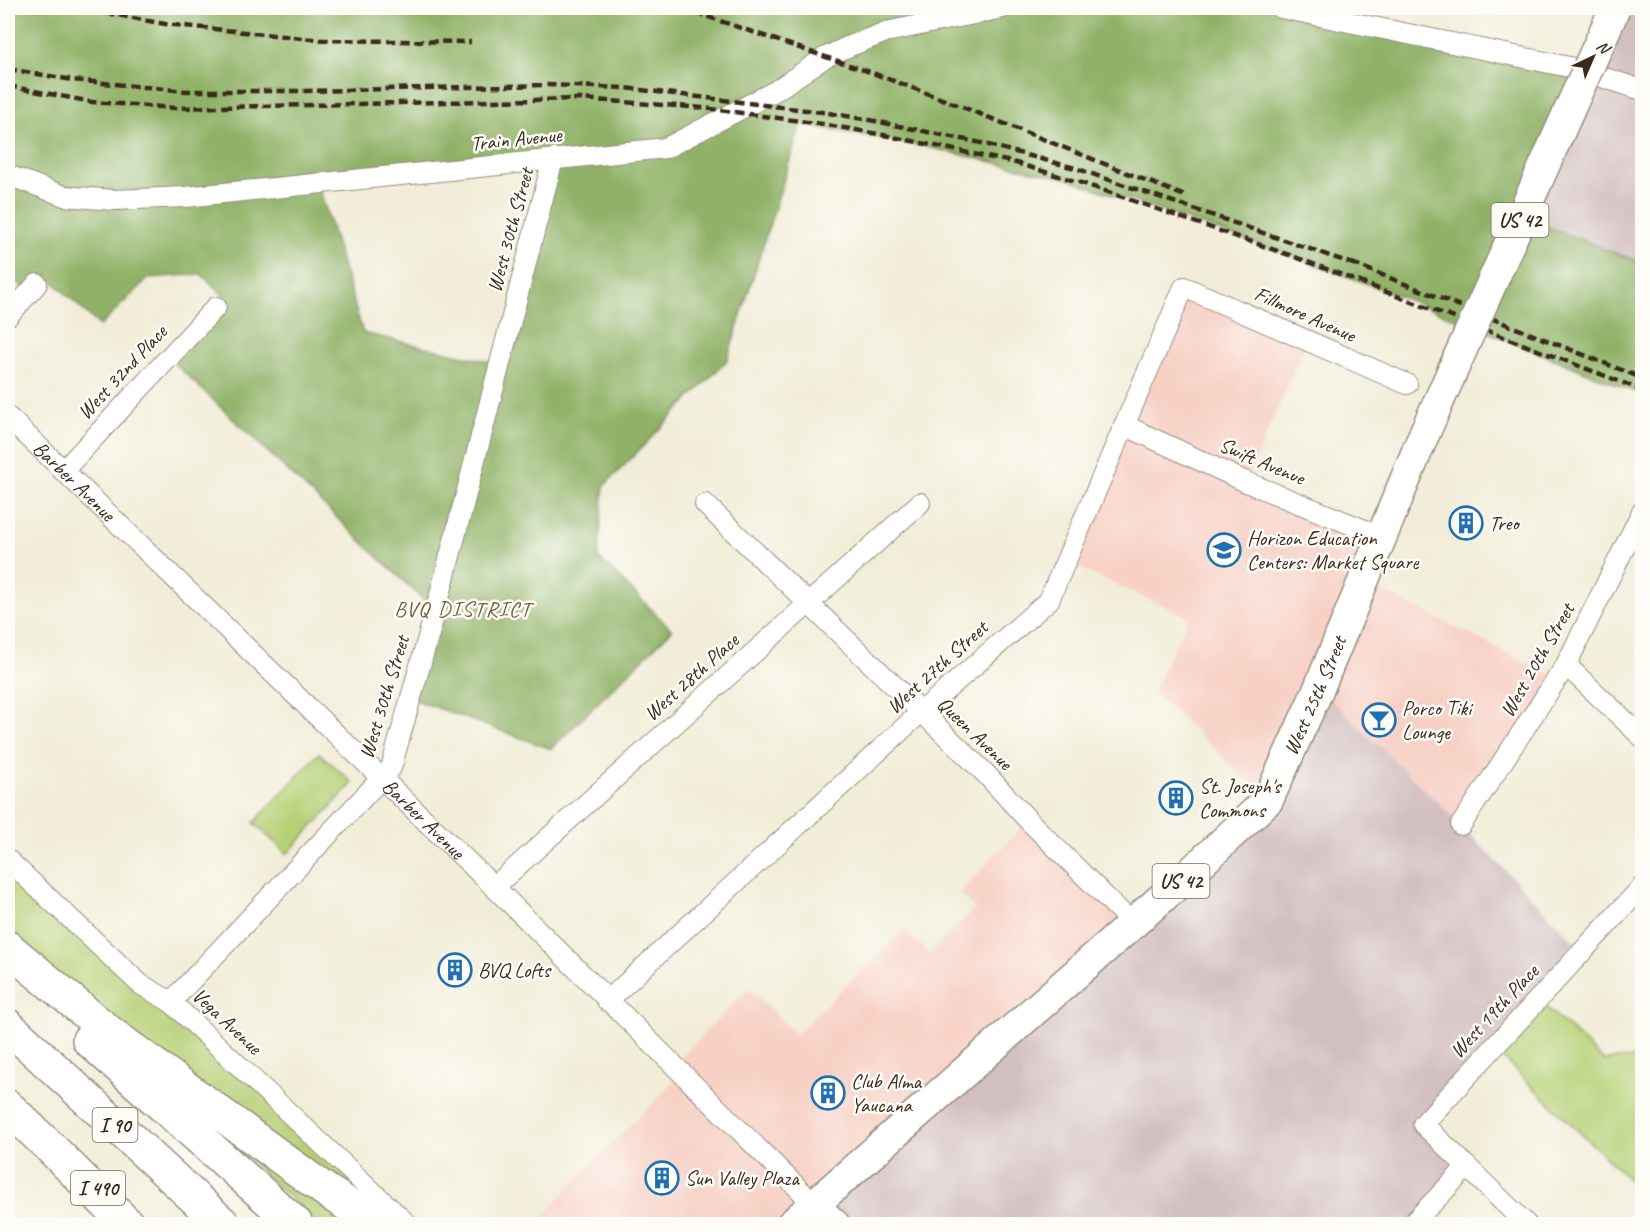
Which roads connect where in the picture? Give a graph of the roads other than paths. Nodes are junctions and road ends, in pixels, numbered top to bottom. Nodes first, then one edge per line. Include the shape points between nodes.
1 (1003, 8) edge
2 (1281, 8) edge
3 (1615, 8) edge
4 (1642, 90) edge
5 (553, 159) junction
6 (8, 175) edge
7 (37, 284) dead end
8 (1184, 287) joint
9 (216, 307) dead end
10 (8, 316) edge
11 (1407, 384) dead end
12 (8, 417) edge
13 (1124, 425) junction
14 (63, 471) junction
15 (920, 503) dead end
16 (705, 504) dead end
17 (1642, 512) edge
18 (1382, 537) junction
19 (808, 604) junction
20 (1566, 665) junction
21 (920, 713) junction
22 (1642, 736) edge
23 (381, 778) junction
24 (1461, 825) dead end
25 (8, 860) edge
26 (494, 886) junction
27 (1642, 887) edge
28 (1132, 923) junction
29 (8, 948) edge
30 (8, 968) edge
31 (607, 1000) junction
32 (171, 1002) junction
33 (8, 1026) edge
34 (8, 1107) edge
35 (55, 1152) junction
36 (1467, 1167) junction
37 (826, 1215) edge
38 (127, 1224) edge
39 (142, 1224) edge
40 (223, 1224) edge
41 (296, 1224) edge
42 (378, 1224) edge
43 (407, 1224) edge
44 (792, 1224) edge
45 (1412, 1224) edge
46 (1526, 1224) edge

1 - 5 street, Train Avenue via 886,32 845,48 775,91 666,148
2 - 4 street via 1574,68
3 - 18 main road, West 25th Street / US 42, bridge
5 - 6 street, Train Avenue via 185,197 114,200 64,196
5 - 23 street, West 30th Street via 438,602 391,768
7 - 10 street
8 - 11 street, Fillmore Avenue
8 - 13 street, West 27th Street
9 - 14 street, West 32nd Place
12 - 14 street, Barber Avenue
13 - 18 street, Swift Avenue via 1246,482
13 - 21 street, West 27th Street via 1049,600
14 - 23 street, Barber Avenue
15 - 19 street, West 28th Place
16 - 19 street, Queen Avenue
17 - 20 street, West 20th Street
18 - 28 main road, West 25th Street / US 42 via 1268,800
19 - 21 street, Queen Avenue
19 - 26 street, West 28th Place
20 - 22 street
20 - 24 street, West 20th Street
21 - 28 street, Queen Avenue
21 - 31 street, West 27th Street
23 - 26 street, Barber Avenue
23 - 32 street, West 30th Street
25 - 32 street, Vega Avenue via 140,984
26 - 31 street, Barber Avenue
27 - 36 street, West 19th Place via 1423,1124
28 - 37 main road, West 25th Street / US 42
29 - 42 highway via 110,1032 328,1192
30 - 41 highway
31 - 37 street, Barber Avenue
32 - 43 street, Vega Avenue
33 - 40 highway, I 90
34 - 35 highway
35 - 38 highway
35 - 39 highway, I 490
36 - 45 street
36 - 46 street
37 - 44 main road, West 25th Street / US 42

